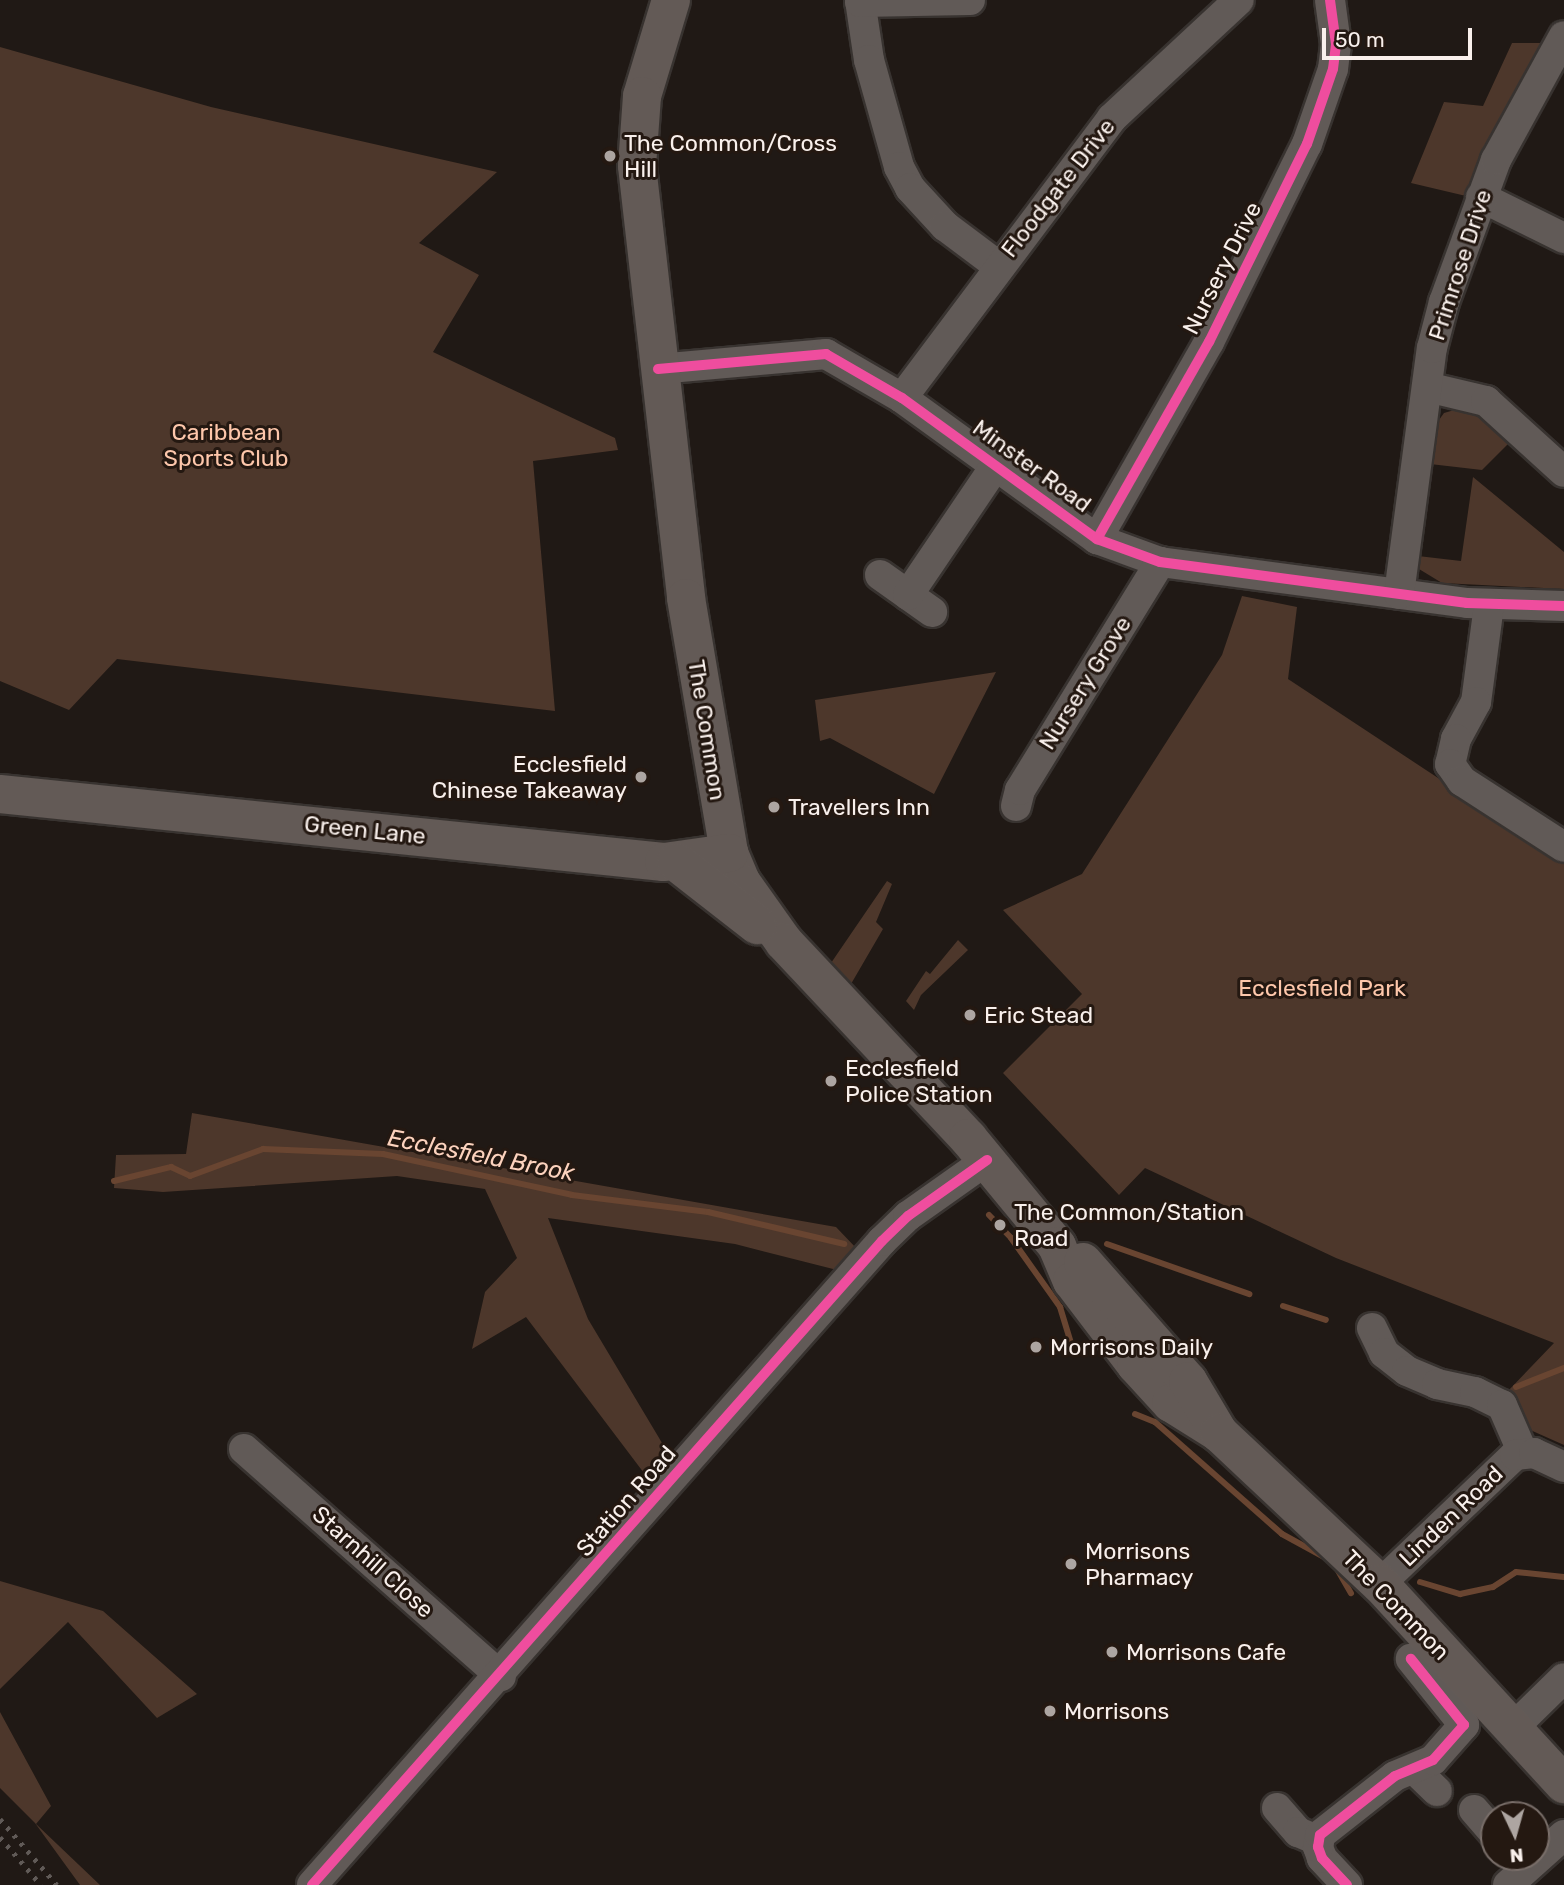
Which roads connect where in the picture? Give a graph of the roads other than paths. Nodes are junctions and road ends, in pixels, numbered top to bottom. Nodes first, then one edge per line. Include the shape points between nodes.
1 (671, 0) edge
2 (970, 0) edge
3 (1330, 0) edge
4 (860, 1) edge
5 (1224, 5) edge
6 (1564, 36) edge
7 (1480, 197) junction
8 (1564, 238) edge
9 (997, 265) junction
10 (658, 369) junction
11 (1427, 387) junction
12 (902, 398) junction
13 (996, 465) junction
14 (1564, 472) edge
15 (1097, 540) junction
16 (1160, 562) junction
17 (880, 575) dead end
18 (1399, 594) junction
19 (908, 595) junction
20 (1489, 605) junction
21 (1564, 606) edge
22 (932, 612) dead end
23 (0, 794) edge
24 (1016, 806) dead end
25 (1564, 847) edge
26 (729, 853) junction
27 (676, 862) junction
28 (784, 942) junction
29 (987, 1160) junction
30 (1372, 1328) dead end
31 (244, 1449) dead end
32 (1523, 1453) junction
33 (1564, 1467) edge
34 (1380, 1584) junction
35 (1411, 1659) dead end
36 (501, 1676) junction
37 (1564, 1678) edge
38 (1513, 1728) junction
39 (1416, 1771) junction
40 (1564, 1784) edge
41 (1437, 1791) dead end
42 (1277, 1808) dead end
43 (1474, 1810) dead end
44 (1480, 1817) edge
45 (1564, 1835) edge
46 (1319, 1841) junction
47 (1523, 1874) edge
48 (312, 1885) edge
49 (1347, 1885) edge

1 - 10 main road, The Common via 642,96 637,166
2 - 4 street
3 - 15 street, Nursery Drive via 1335,33 1333,69 1307,144 1209,342
4 - 9 street via 869,60 899,167 945,226
5 - 9 street, Floodgate Drive via 1112,118
6 - 7 street, Primrose Drive via 1519,113
7 - 8 street
7 - 11 street, Primrose Drive via 1444,302
9 - 12 street, Floodgate Drive
10 - 12 street, Minster Road via 826,354
10 - 26 main road, The Common via 686,598
11 - 14 street via 1486,401
11 - 18 street, Primrose Drive
12 - 13 street, Minster Road
13 - 15 street, Minster Road
13 - 19 street
15 - 16 street, Minster Road
16 - 18 street, Minster Road
16 - 24 street, Nursery Grove via 1027,779
17 - 19 street
18 - 20 street, Minster Road
19 - 22 street
20 - 21 street, Minster Road
20 - 25 street via 1476,702 1456,739 1450,764 1462,781
23 - 27 main road, Green Lane
26 - 27 main road, Green Lane
26 - 28 main road, The Common via 742,883
27 - 28 main road via 736,912
28 - 29 main road, The Common
29 - 34 main road, The Common via 1057,1246 1086,1264 1142,1326 1188,1381 1219,1433
29 - 36 street, Station Road via 908,1216 882,1241
30 - 32 street via 1384,1353 1407,1371 1502,1405
31 - 36 street, Starnhill Close
32 - 33 street, Linden Road via 1534,1453
32 - 34 street, Linden Road via 1487,1479
34 - 38 main road, The Common
35 - 39 street via 1464,1724 1433,1760
36 - 48 street, Station Road
37 - 38 street
38 - 40 main road, The Common
39 - 41 street
39 - 46 street via 1395,1776 1350,1807
42 - 46 street via 1298,1832
43 - 44 street
45 - 47 street
46 - 49 street via 1322,1858

